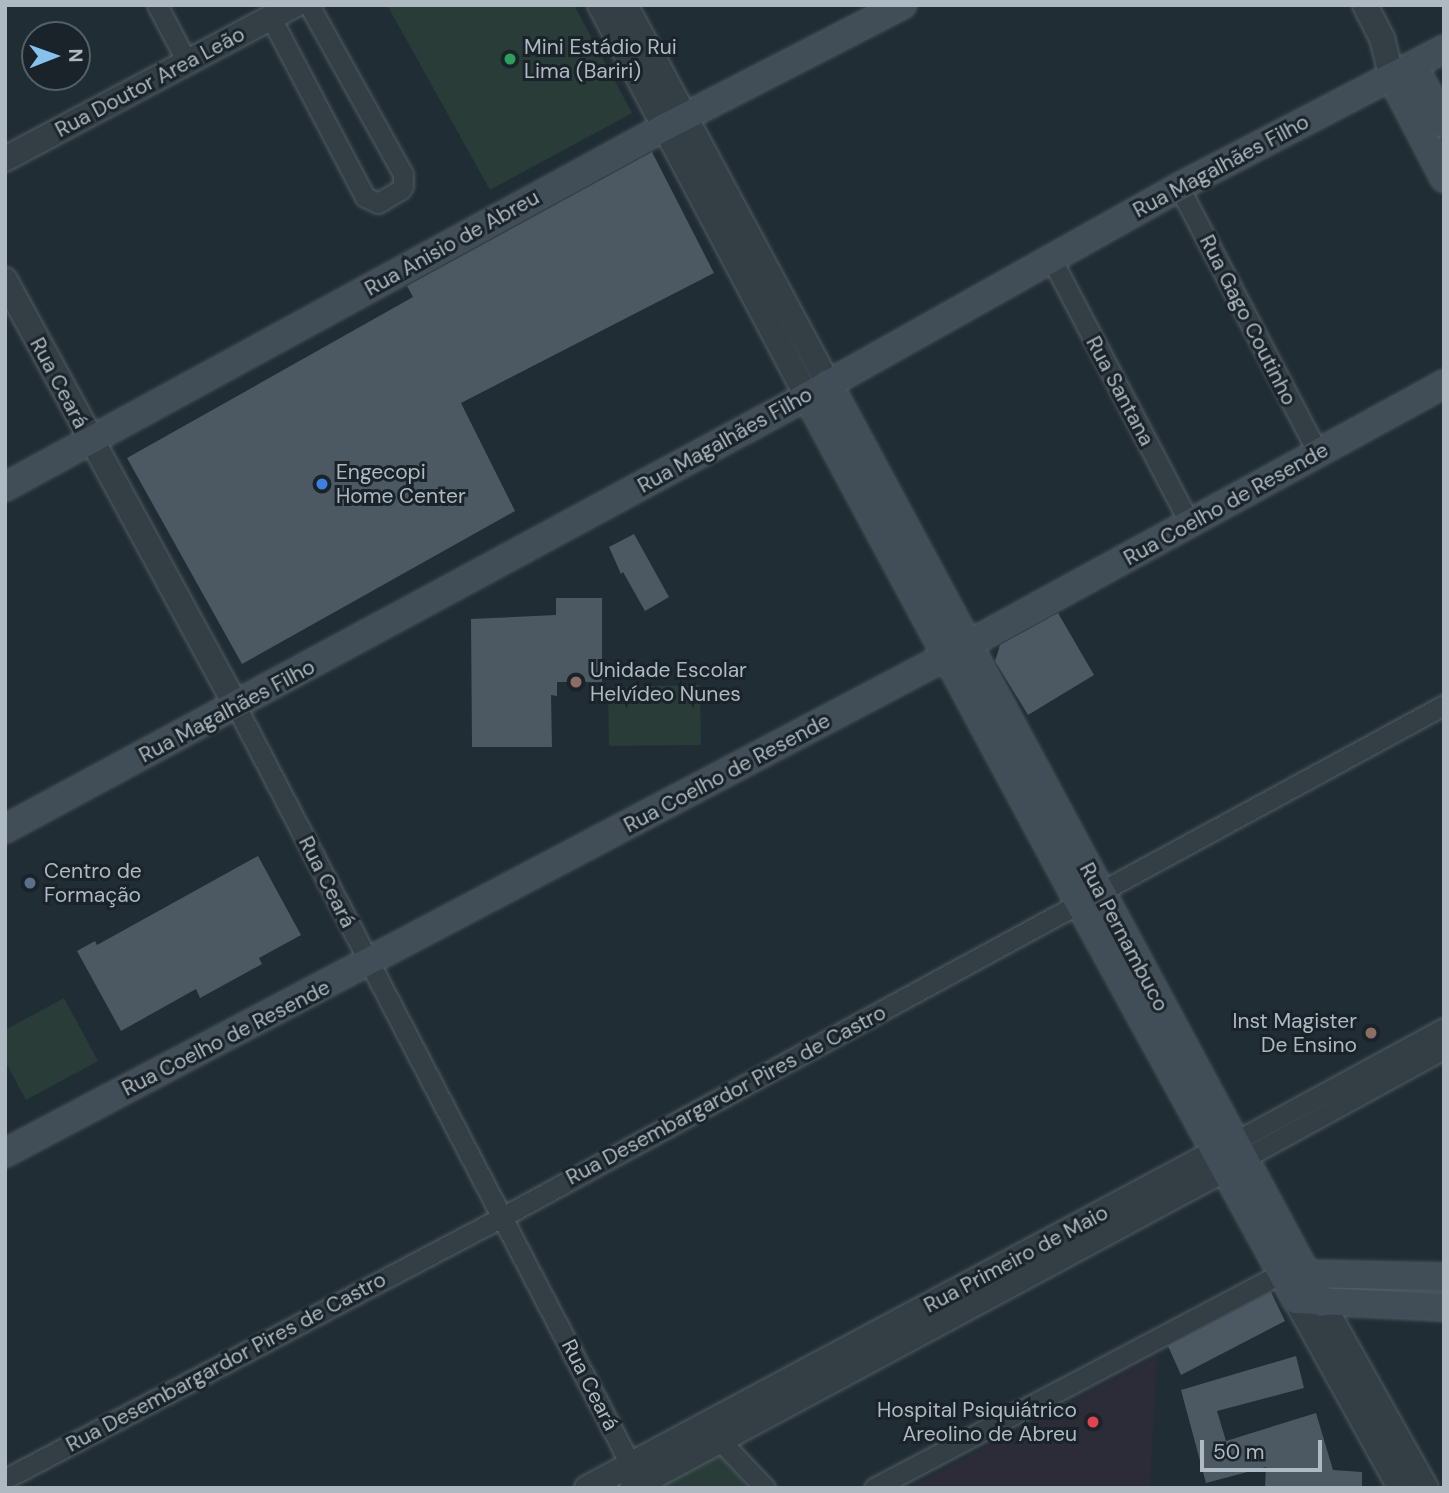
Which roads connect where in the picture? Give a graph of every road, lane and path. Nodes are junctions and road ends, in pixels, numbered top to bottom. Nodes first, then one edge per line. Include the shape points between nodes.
1 (157, 5) edge
2 (295, 5) edge
3 (309, 5) edge
4 (600, 5) edge
5 (625, 5) edge
6 (902, 5) edge
7 (1365, 5) edge
8 (271, 19) junction
9 (1444, 50) edge
10 (187, 62) junction
11 (1403, 72) junction
12 (675, 122) junction
13 (1444, 124) edge
14 (5, 159) edge
15 (1444, 178) edge
16 (1179, 187) junction
17 (1051, 258) junction
18 (5, 280) edge
19 (1444, 384) edge
20 (818, 389) junction
21 (90, 442) junction
22 (1318, 453) junction
23 (5, 487) edge
24 (1190, 524) junction
25 (958, 650) junction
26 (1444, 705) edge
27 (236, 706) junction
28 (5, 829) edge
29 (1090, 899) junction
30 (369, 964) junction
31 (1444, 1028) edge
32 (1444, 1049) edge
33 (5, 1153) edge
34 (1229, 1156) junction
35 (504, 1216) junction
36 (1294, 1273) junction
37 (1444, 1277) edge
38 (1309, 1301) junction
39 (1444, 1307) edge
40 (713, 1432) junction
41 (5, 1479) edge
42 (637, 1481) edge
43 (587, 1488) edge
44 (765, 1488) edge
45 (874, 1488) edge
46 (1400, 1488) edge
47 (1426, 1488) edge

1 - 10 street
2 - 8 street, Rua Doutor Area Leão
3 - 8 street via 403,174 400,190 378,203 365,197
4 - 12 street
5 - 12 street
6 - 12 main road, Rua Anisio de Abreu
7 - 11 street
8 - 10 street, Rua Doutor Area Leão
9 - 11 main road, Rua Magalhães Filho
10 - 14 street, Rua Doutor Area Leão
11 - 13 main road
11 - 15 main road
11 - 16 main road, Rua Magalhães Filho
12 - 20 street
12 - 21 main road, Rua Anisio de Abreu
16 - 17 main road, Rua Magalhães Filho
16 - 22 street, Rua Gago Coutinho
17 - 20 main road, Rua Magalhães Filho
17 - 24 street, Rua Santana
18 - 21 street, Rua Ceará
19 - 22 main road, Rua Coelho de Resende
20 - 25 main road, Rua Pernambuco
20 - 27 main road, Rua Magalhães Filho
21 - 23 main road, Rua Anisio de Abreu
21 - 27 street, Rua Ceará
22 - 24 main road, Rua Coelho de Resende
24 - 25 main road, Rua Coelho de Resende
25 - 29 main road, Rua Pernambuco
25 - 30 main road, Rua Coelho de Resende
26 - 29 street, Rua Desembargardor Pires de Castro
27 - 28 main road, Rua Magalhães Filho
27 - 30 street, Rua Ceará
29 - 34 main road, Rua Pernambuco
29 - 35 street, Rua Desembargardor Pires de Castro
30 - 33 main road, Rua Coelho de Resende
30 - 35 street, Rua Ceará
31 - 34 street, Rua Primeiro de Maio
32 - 34 street, Rua Primeiro de Maio
34 - 36 main road, Rua Pernambuco
34 - 40 street, Rua Primeiro de Maio
35 - 41 street, Rua Desembargardor Pires de Castro
35 - 42 street, Rua Ceará
36 - 37 main road
36 - 38 main road, Rua Pernambuco
36 - 45 street
38 - 39 main road
38 - 46 street, Rua Pernambuco
38 - 47 street, Rua Pernambuco
40 - 42 street, Rua Primeiro de Maio
40 - 44 street
42 - 43 street, Rua Primeiro de Maio

